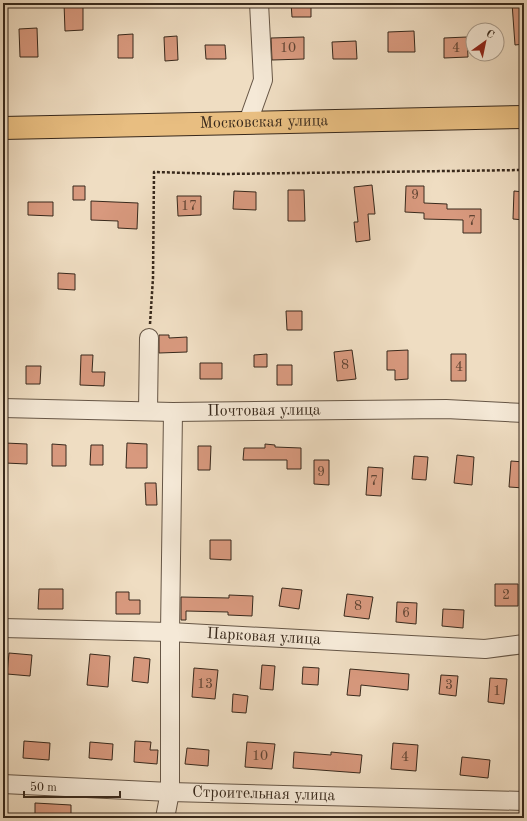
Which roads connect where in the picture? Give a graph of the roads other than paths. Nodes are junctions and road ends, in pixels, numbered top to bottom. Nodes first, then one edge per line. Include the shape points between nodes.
1 (259, 3) edge
2 (524, 118) edge
3 (248, 122) junction
4 (3, 128) edge
5 (149, 338) road end
6 (3, 408) edge
7 (148, 412) junction
8 (173, 412) junction
9 (524, 413) edge
10 (3, 628) edge
11 (170, 632) junction
12 (524, 644) edge
13 (3, 784) edge
14 (170, 792) junction
15 (524, 801) edge
16 (165, 818) edge

1 - 3 street via 263,80
2 - 3 highway, Московская улица
3 - 4 highway, Московская улица
5 - 7 street
6 - 7 street, Почтовая улица
7 - 8 street, Почтовая улица
8 - 9 street, Почтовая улица via 446,409
8 - 11 street
10 - 11 street, Парковая улица
11 - 12 street, Парковая улица via 485,649
11 - 14 street
13 - 14 street, Строительная улица
14 - 15 street, Строительная улица
14 - 16 street

